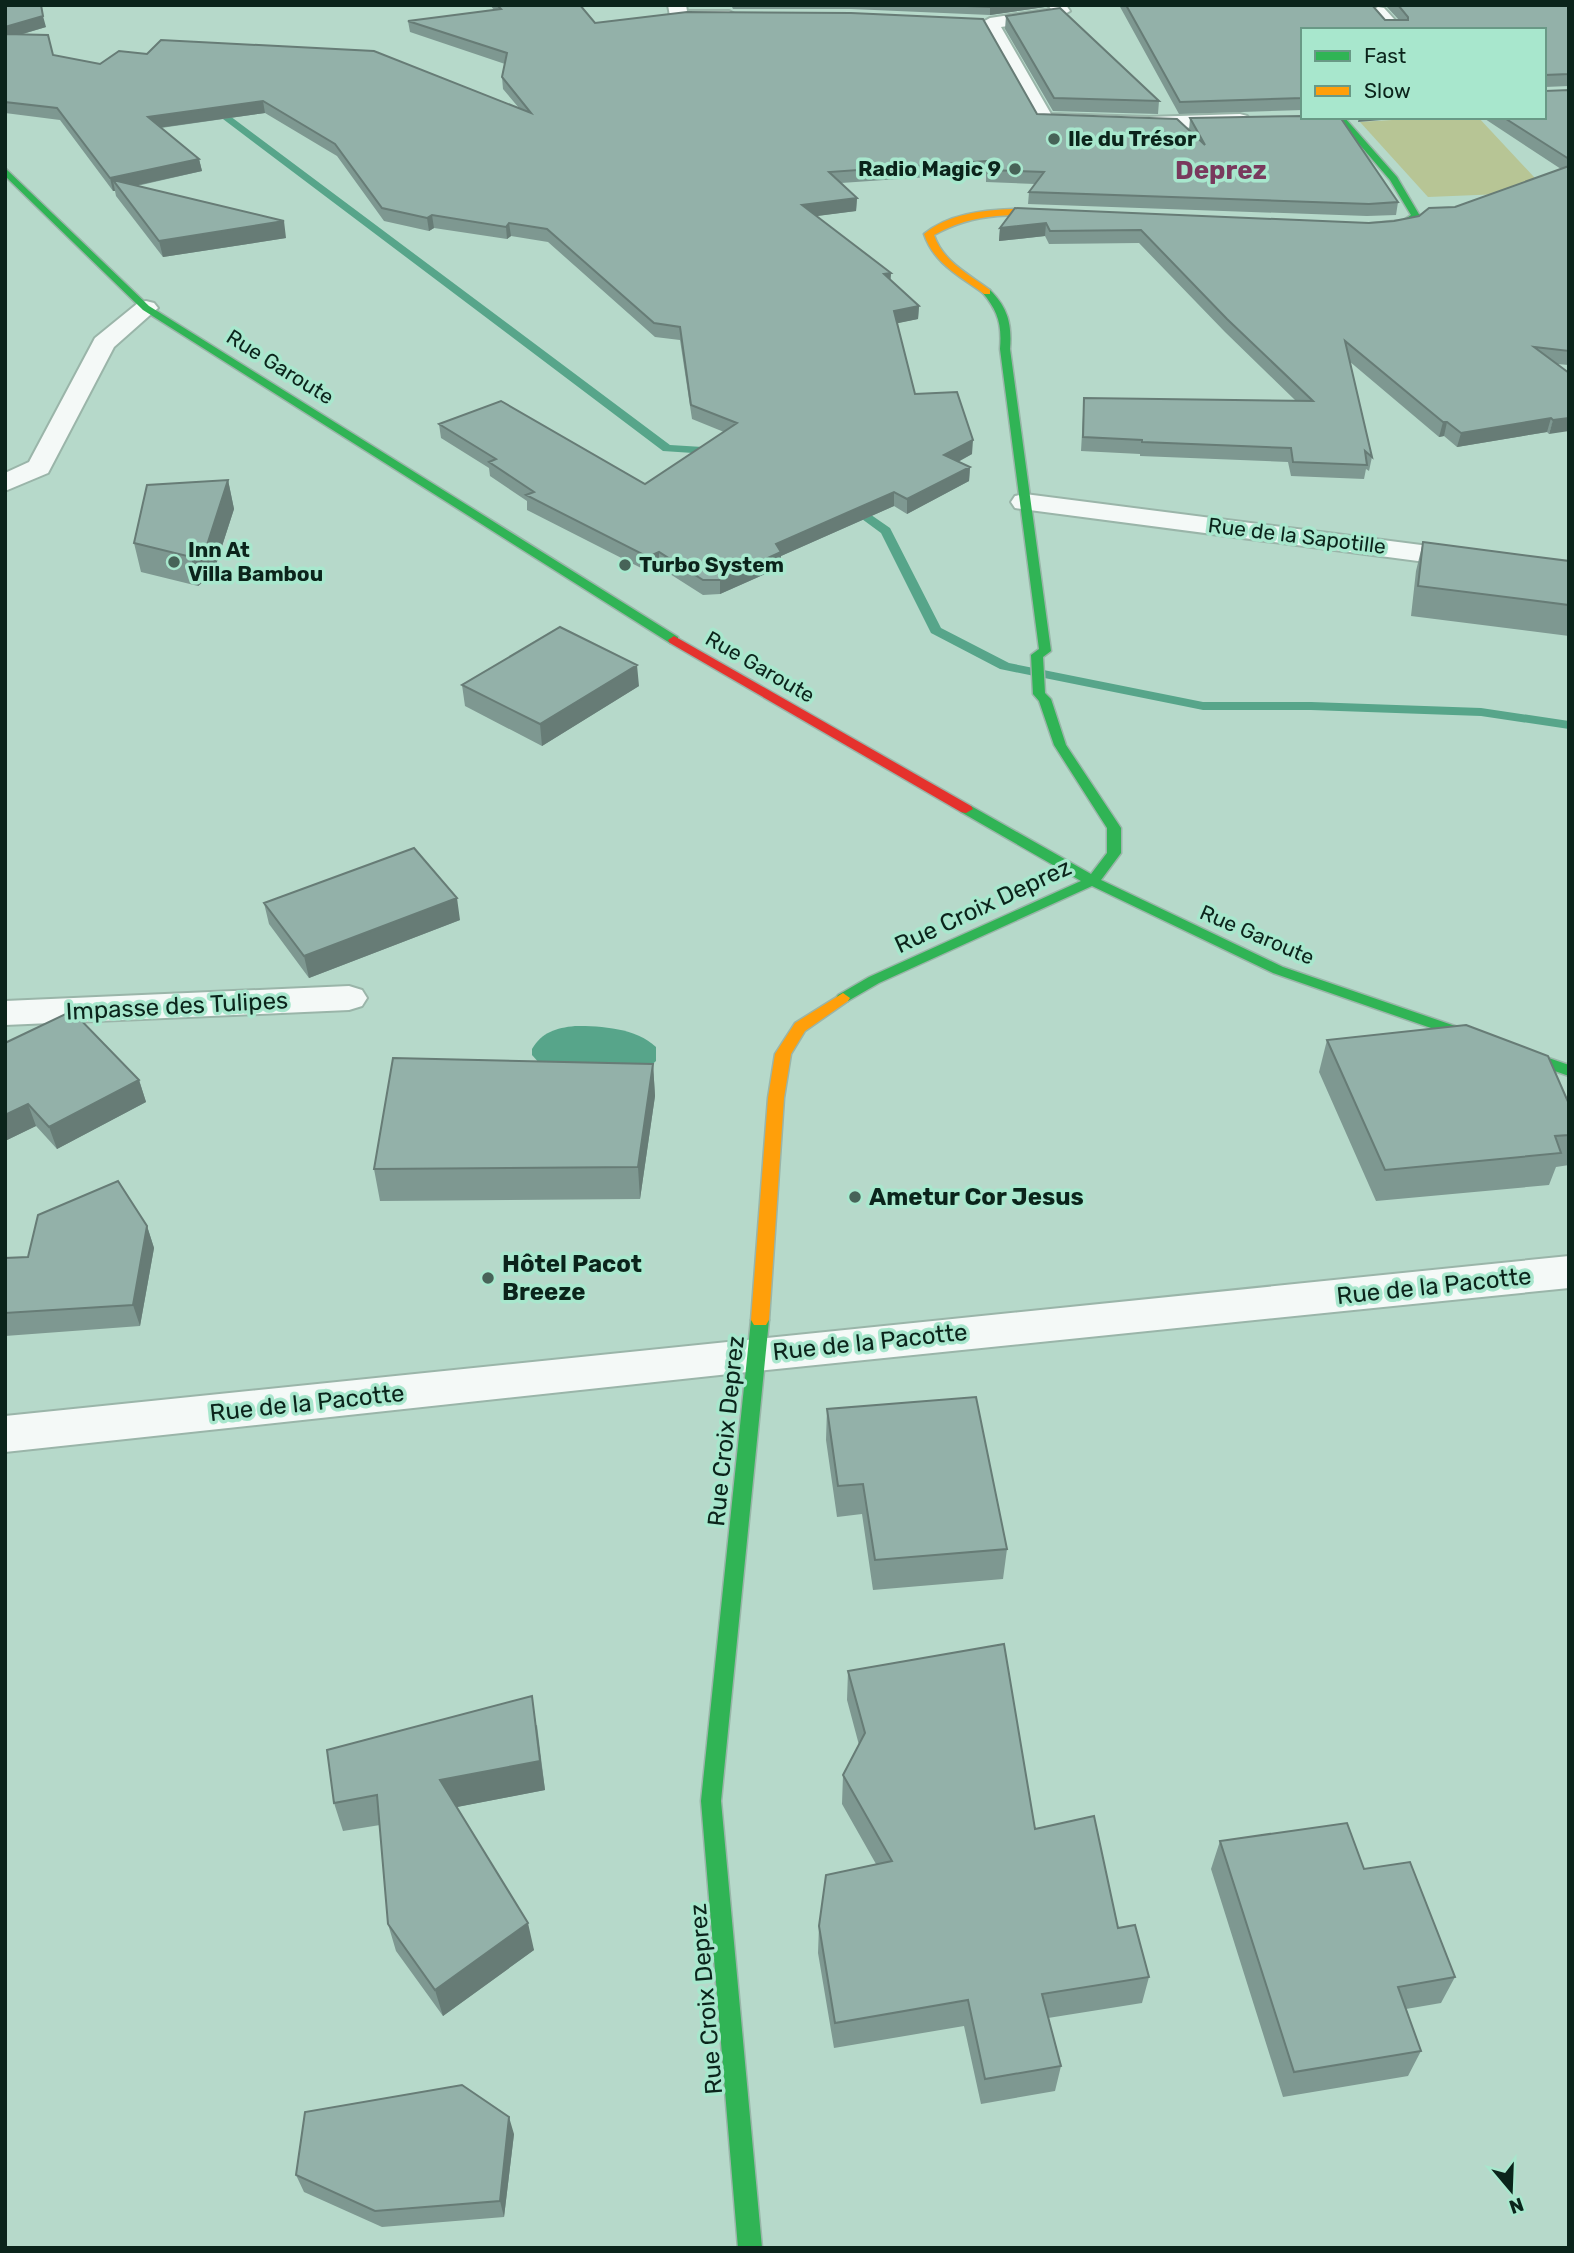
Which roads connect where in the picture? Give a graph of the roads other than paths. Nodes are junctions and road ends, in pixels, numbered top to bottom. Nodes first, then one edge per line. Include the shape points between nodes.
1 (677, 5) edge
2 (1057, 5) edge
3 (1378, 12) edge
4 (745, 16) edge
5 (1393, 28) edge
6 (1343, 119) edge
7 (1258, 120) edge
8 (5, 171) edge
9 (1078, 214) edge
10 (1353, 225) edge
11 (146, 308) junction
12 (5, 483) edge
13 (1025, 502) junction
14 (1569, 573) edge
15 (1092, 881) junction
16 (349, 998) dead end
17 (5, 1013) edge
18 (1569, 1071) edge
19 (1569, 1272) edge
20 (757, 1354) junction
21 (5, 1434) edge
22 (750, 2248) edge

1 - 4 street via 679,16
2 - 7 street via 1061,11 1056,14 983,23 1044,120
3 - 5 street
6 - 10 street via 1400,186 1416,216 1389,226
8 - 11 street, Rue Garoute
9 - 13 street, Rue Croix Deprez via 998,212 940,224 929,234 933,249 993,295 1006,316 1005,349
11 - 12 street via 104,344 39,467
11 - 15 street, Rue Garoute via 688,649
13 - 14 street, Rue de la Sapotille
13 - 15 street, Rue Croix Deprez via 1045,651 1037,655 1039,694 1045,699 1060,745 1114,828 1117,844 1114,858
15 - 18 street, Rue Garoute via 1278,970
15 - 20 street, Rue Croix Deprez via 874,980 800,1027 783,1054 776,1098
16 - 17 street, Impasse des Tulipes
19 - 20 street, Rue de la Pacotte
20 - 21 street, Rue de la Pacotte
20 - 22 street, Rue Croix Deprez via 711,1801

